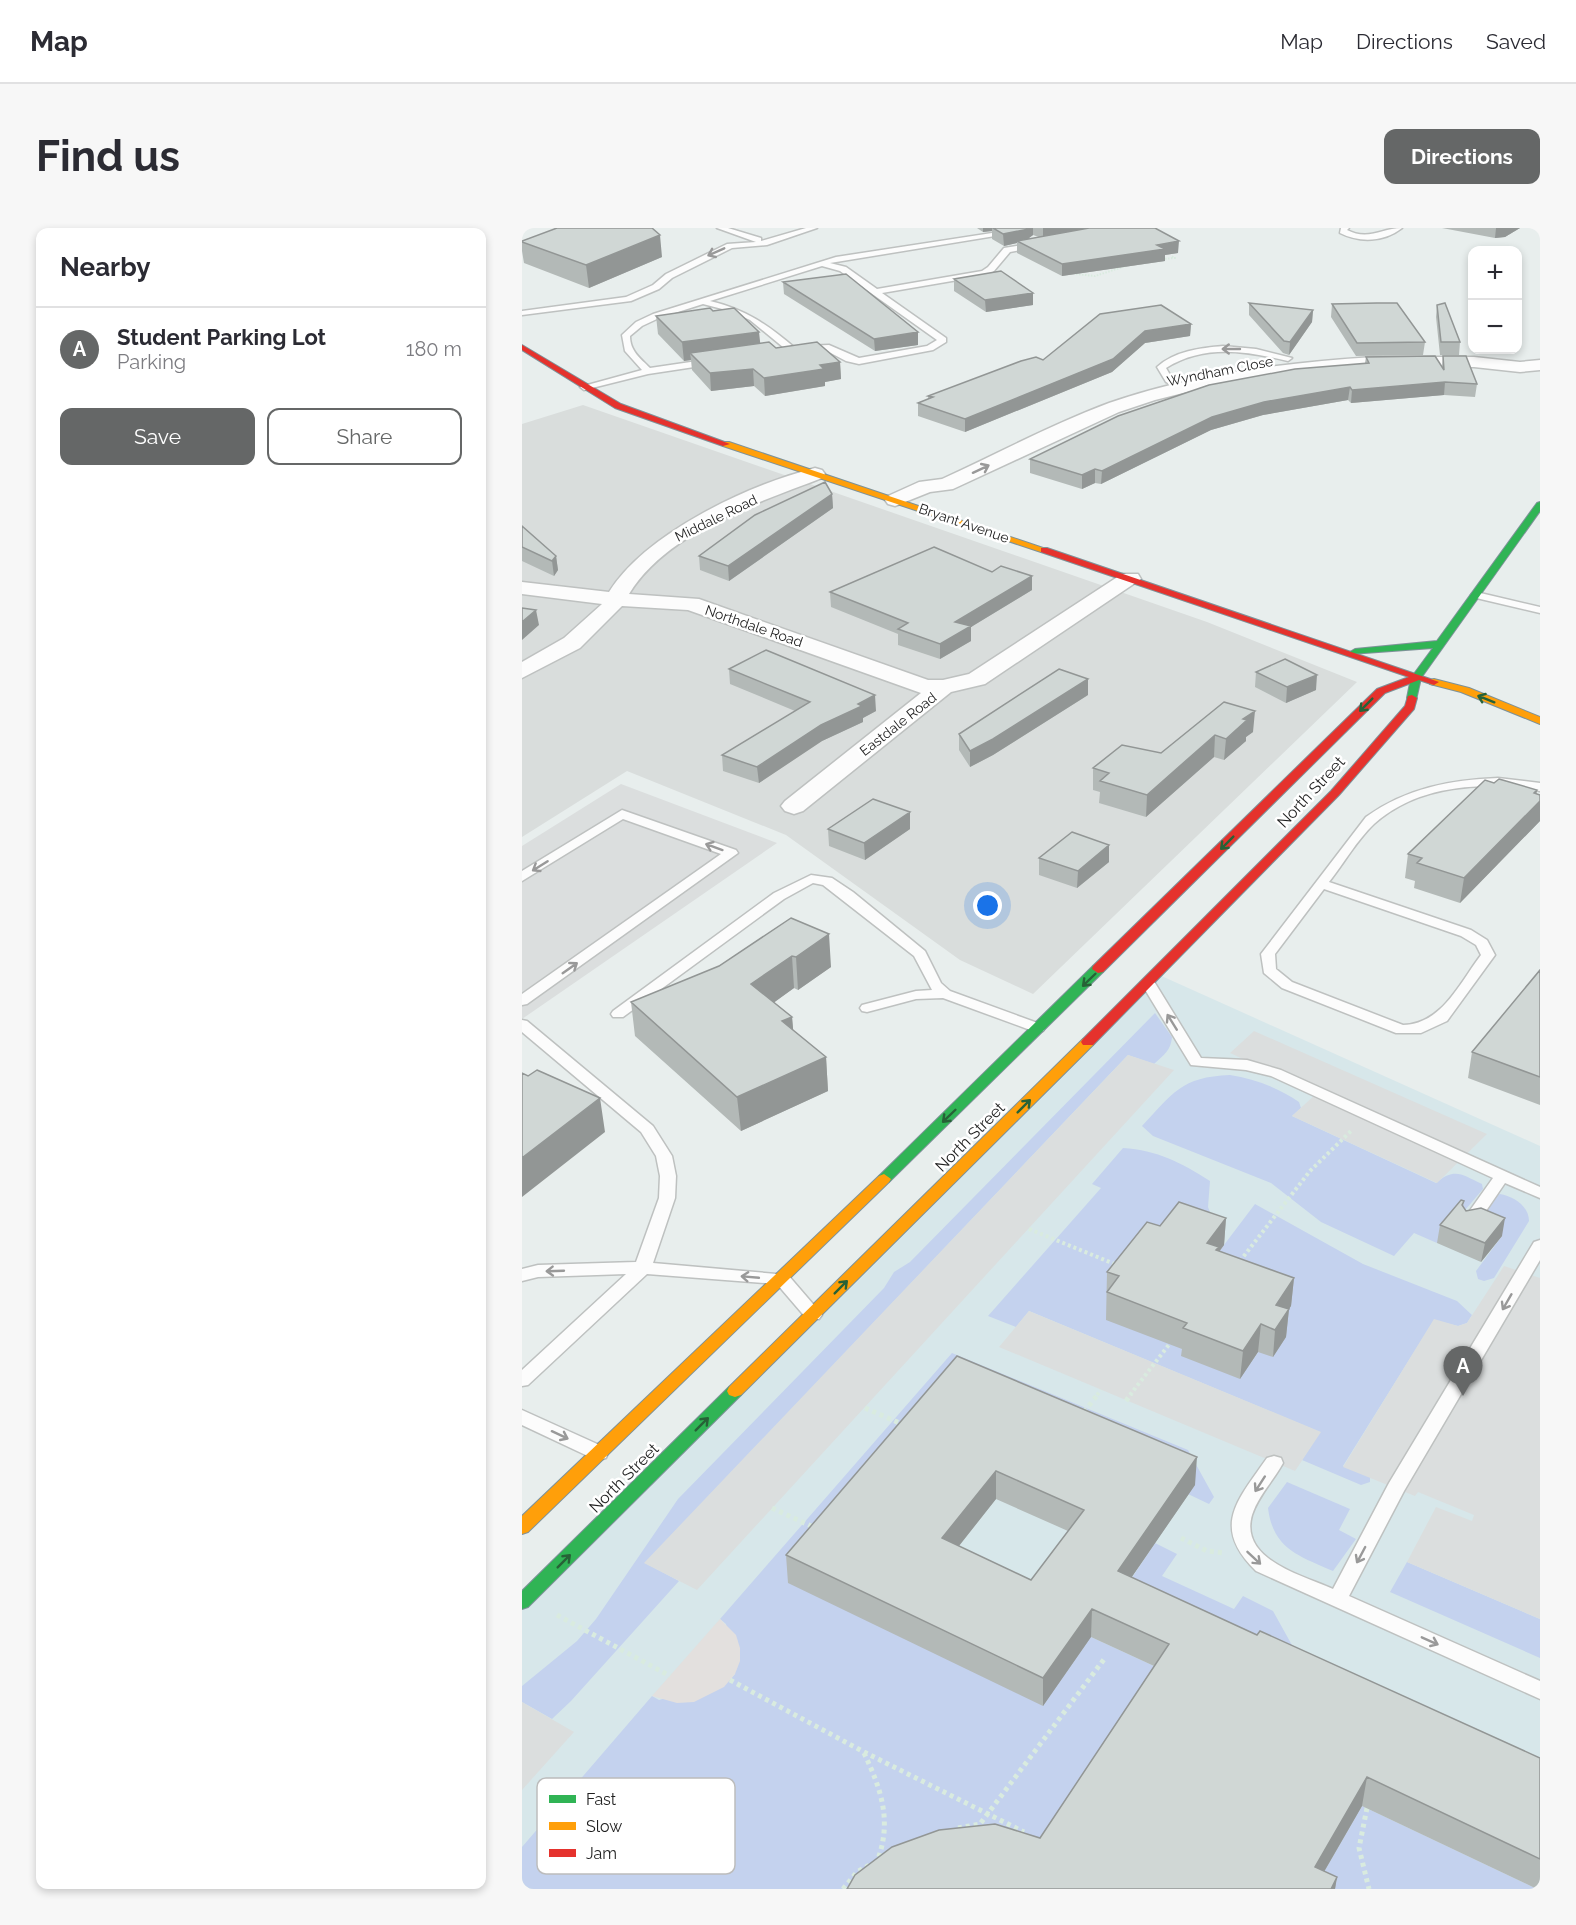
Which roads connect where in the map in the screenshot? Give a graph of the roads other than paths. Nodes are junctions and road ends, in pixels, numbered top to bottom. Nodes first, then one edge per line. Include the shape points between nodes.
1 (721, 228) edge
2 (813, 228) edge
3 (1040, 228) edge
4 (1345, 228) edge
5 (1398, 228) edge
6 (1021, 231) junction
7 (767, 243) junction
8 (820, 264) junction
9 (875, 292) junction
10 (703, 302) junction
11 (522, 314) edge
12 (522, 347) edge
13 (792, 350) junction
14 (780, 352) edge
15 (1540, 355) edge
16 (1473, 357) junction
17 (721, 360) edge
18 (1293, 363) junction
19 (1540, 365) edge
20 (648, 371) junction
21 (584, 387) junction
22 (1095, 403) junction
23 (1113, 408) junction
24 (815, 474) junction
25 (926, 486) junction
26 (895, 500) junction
27 (1540, 505) edge
28 (1130, 579) junction
29 (522, 588) edge
30 (1476, 595) junction
31 (616, 599) junction
32 (1540, 610) edge
33 (1440, 644) junction
34 (1344, 653) junction
35 (522, 671) edge
36 (1416, 678) junction
37 (944, 687) junction
38 (1439, 698) dead end
39 (1540, 721) edge
40 (1540, 787) edge
41 (794, 806) dead end
42 (522, 877) edge
43 (1321, 884) junction
44 (1148, 983) junction
45 (945, 994) junction
46 (522, 1001) edge
47 (867, 1008) dead end
48 (618, 1014) dead end
49 (522, 1024) edge
50 (1038, 1028) junction
51 (1502, 1176) junction
52 (1540, 1194) edge
53 (1469, 1223) edge
54 (1538, 1248) edge
55 (643, 1268) junction
56 (522, 1275) edge
57 (782, 1279) junction
58 (813, 1315) junction
59 (522, 1380) edge
60 (522, 1417) edge
61 (598, 1453) junction
62 (1274, 1462) dead end
63 (522, 1527) edge
64 (1336, 1600) junction
65 (522, 1602) edge
66 (1540, 1690) edge

1 - 7 lane
2 - 7 lane
3 - 6 lane
4 - 5 lane via 1342,231 1351,236 1364,238 1383,236
6 - 8 lane via 868,252
6 - 9 lane via 1042,243 1006,250 989,271
7 -> 11 lane via 730,246 628,299
8 - 9 lane via 843,269
8 - 10 lane
9 - 13 lane via 943,340 930,348 859,361 829,348
10 - 13 lane via 755,317
10 - 20 lane via 656,316 626,335 625,345 631,355
12 - 21 main road, Bryant Avenue
13 - 14 lane
15 - 16 street, Wyndham Close via 1520,351
16 - 18 street, Wyndham Close
16 - 19 street, Wyndham Close via 1520,367
17 - 20 lane
18 -> 22 street, Wyndham Close via 1219,368
18 - 23 street, Wyndham Close via 1200,383
20 - 21 lane
21 - 24 main road, Bryant Avenue via 618,406 670,426
22 - 23 street
22 - 25 street, Wyndham Close via 925,479
25 -> 23 street, Wyndham Close via 946,485
24 - 26 main road, Bryant Avenue
24 - 31 street, Middale Road via 755,497 683,532 630,576
25 - 26 street, Wyndham Close
26 - 28 main road, Bryant Avenue
27 - 30 main road, North Street
28 - 34 main road, Bryant Avenue
28 - 37 street, Eastdale Road via 977,679
29 - 31 street, Northdale Road
30 - 32 lane
30 - 33 main road, North Street
31 - 35 street, Middale Road via 572,643
31 - 37 street, Northdale Road via 699,607 926,687
33 - 34 main road
33 - 36 main road, North Street
34 - 36 main road, Bryant Avenue
36 - 38 main road, Bryant Avenue
39 -> 36 main road, Bryant Avenue via 1465,690
36 - 44 main road, North Street via 1410,707 1350,776
36 -> 50 main road, North Street via 1381,691
37 - 41 street, Eastdale Road
40 - 43 lane via 1487,780 1421,794 1391,805 1370,820
46 -> 42 lane via 731,853 622,814
43 - 43 lane via 1268,954 1269,970 1287,985 1401,1030 1420,1029 1442,1018 1488,955 1482,943 1466,933
51 -> 44 lane via 1276,1073 1247,1065 1196,1062
58 -> 44 main road, North Street
45 - 47 lane via 916,995
45 - 48 lane via 934,985 920,954 827,881 811,879 779,896
45 - 50 lane
49 - 55 lane via 632,1114 664,1156 667,1198
50 -> 57 main road, North Street
51 - 52 lane
51 - 53 lane
54 -> 64 lane via 1396,1488
55 -> 56 lane via 538,1271
57 -> 55 lane
55 - 59 lane
57 - 58 lane
57 - 61 main road, North Street
65 -> 58 main road, North Street
60 -> 61 lane
61 - 63 main road, North Street
62 -> 64 lane via 1241,1514 1242,1544 1263,1566
64 -> 66 lane

